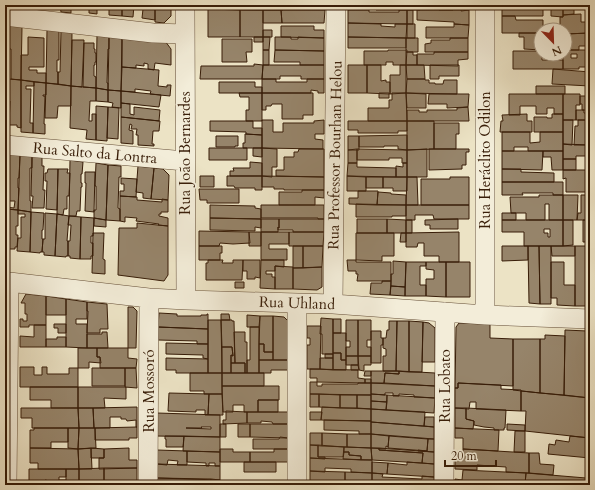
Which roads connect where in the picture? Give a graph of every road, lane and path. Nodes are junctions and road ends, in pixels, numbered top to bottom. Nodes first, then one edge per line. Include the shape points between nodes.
1 (186, 5) edge
2 (336, 5) edge
3 (485, 5) edge
4 (5, 16) edge
5 (185, 34) junction
6 (5, 145) edge
7 (185, 161) junction
8 (7, 281) edge
9 (149, 298) junction
10 (186, 300) junction
11 (297, 303) junction
12 (333, 304) junction
13 (445, 312) junction
14 (486, 315) junction
15 (590, 319) edge
16 (7, 485) edge
17 (148, 485) edge
18 (298, 485) edge
19 (444, 485) edge

1 - 5 street, Rua João Bernardes
2 - 12 street, Rua Professor Bourhan Helou
3 - 14 street, Rua Heráclito Odilon
4 - 5 street via 153,33
5 - 7 street, Rua João Bernardes
6 - 7 street, Rua Salto da Lontra
7 - 10 street, Rua João Bernardes
8 - 9 street, Rua Uhland
8 - 16 street
9 - 10 street, Rua Uhland
9 - 17 street, Rua Mossoró
10 - 11 street, Rua Uhland
11 - 12 street, Rua Uhland
11 - 18 street
12 - 13 street, Rua Uhland
13 - 14 street, Rua Uhland
13 - 19 street, Rua Lobato
14 - 15 street, Rua Uhland

